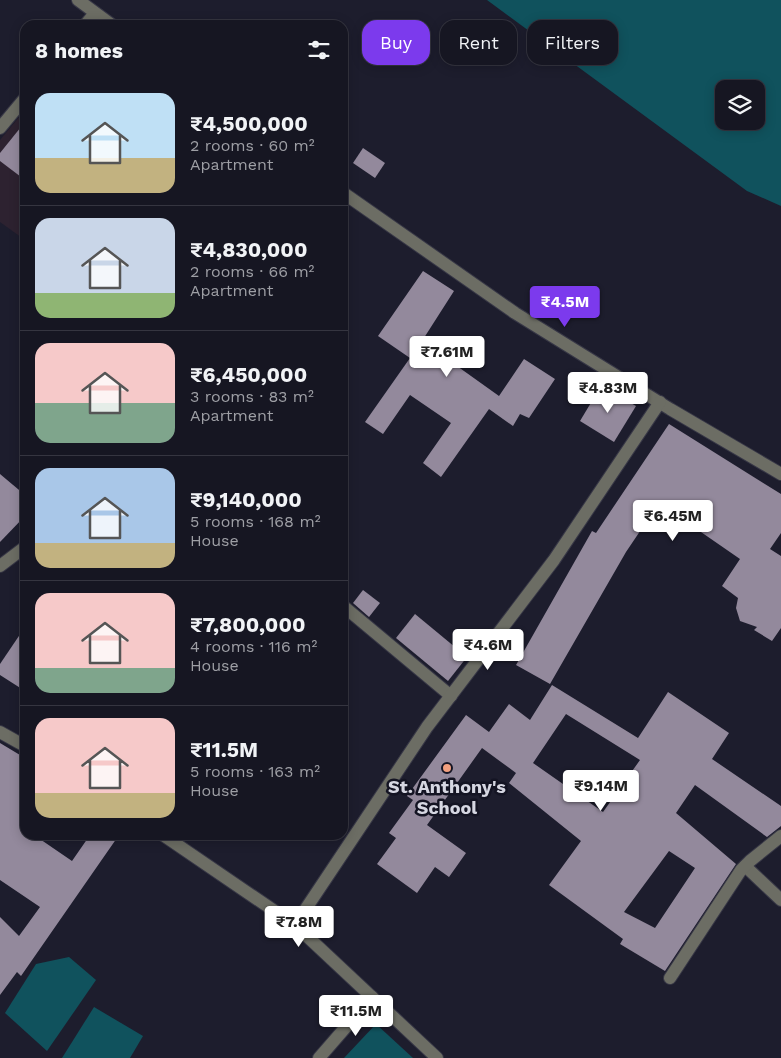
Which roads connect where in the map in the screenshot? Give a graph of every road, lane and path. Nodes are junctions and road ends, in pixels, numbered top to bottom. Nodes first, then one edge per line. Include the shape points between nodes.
1 (78, 0) edge
2 (95, 13) junction
3 (90, 20) edge
4 (105, 20) edge
5 (20, 104) edge
6 (0, 128) edge
7 (348, 196) edge
8 (660, 402) junction
9 (781, 474) edge
10 (20, 551) edge
11 (0, 566) edge
12 (348, 610) edge
13 (451, 696) junction
14 (0, 732) edge
15 (20, 743) edge
16 (781, 836) edge
17 (170, 840) edge
18 (745, 866) junction
19 (781, 900) edge
20 (295, 925) junction
21 (670, 978) dead end
22 (372, 997) junction
23 (319, 1058) edge
24 (437, 1058) edge

1 - 2 street
2 - 3 street
2 - 4 street
5 - 6 street
7 - 8 street via 515,313
8 - 9 street
8 - 13 street via 554,560
10 - 11 street
12 - 13 street
13 - 20 street
14 - 15 street
16 - 18 street
17 - 20 street
18 - 19 street
18 - 21 street
20 - 22 street
22 - 23 street
22 - 24 street

